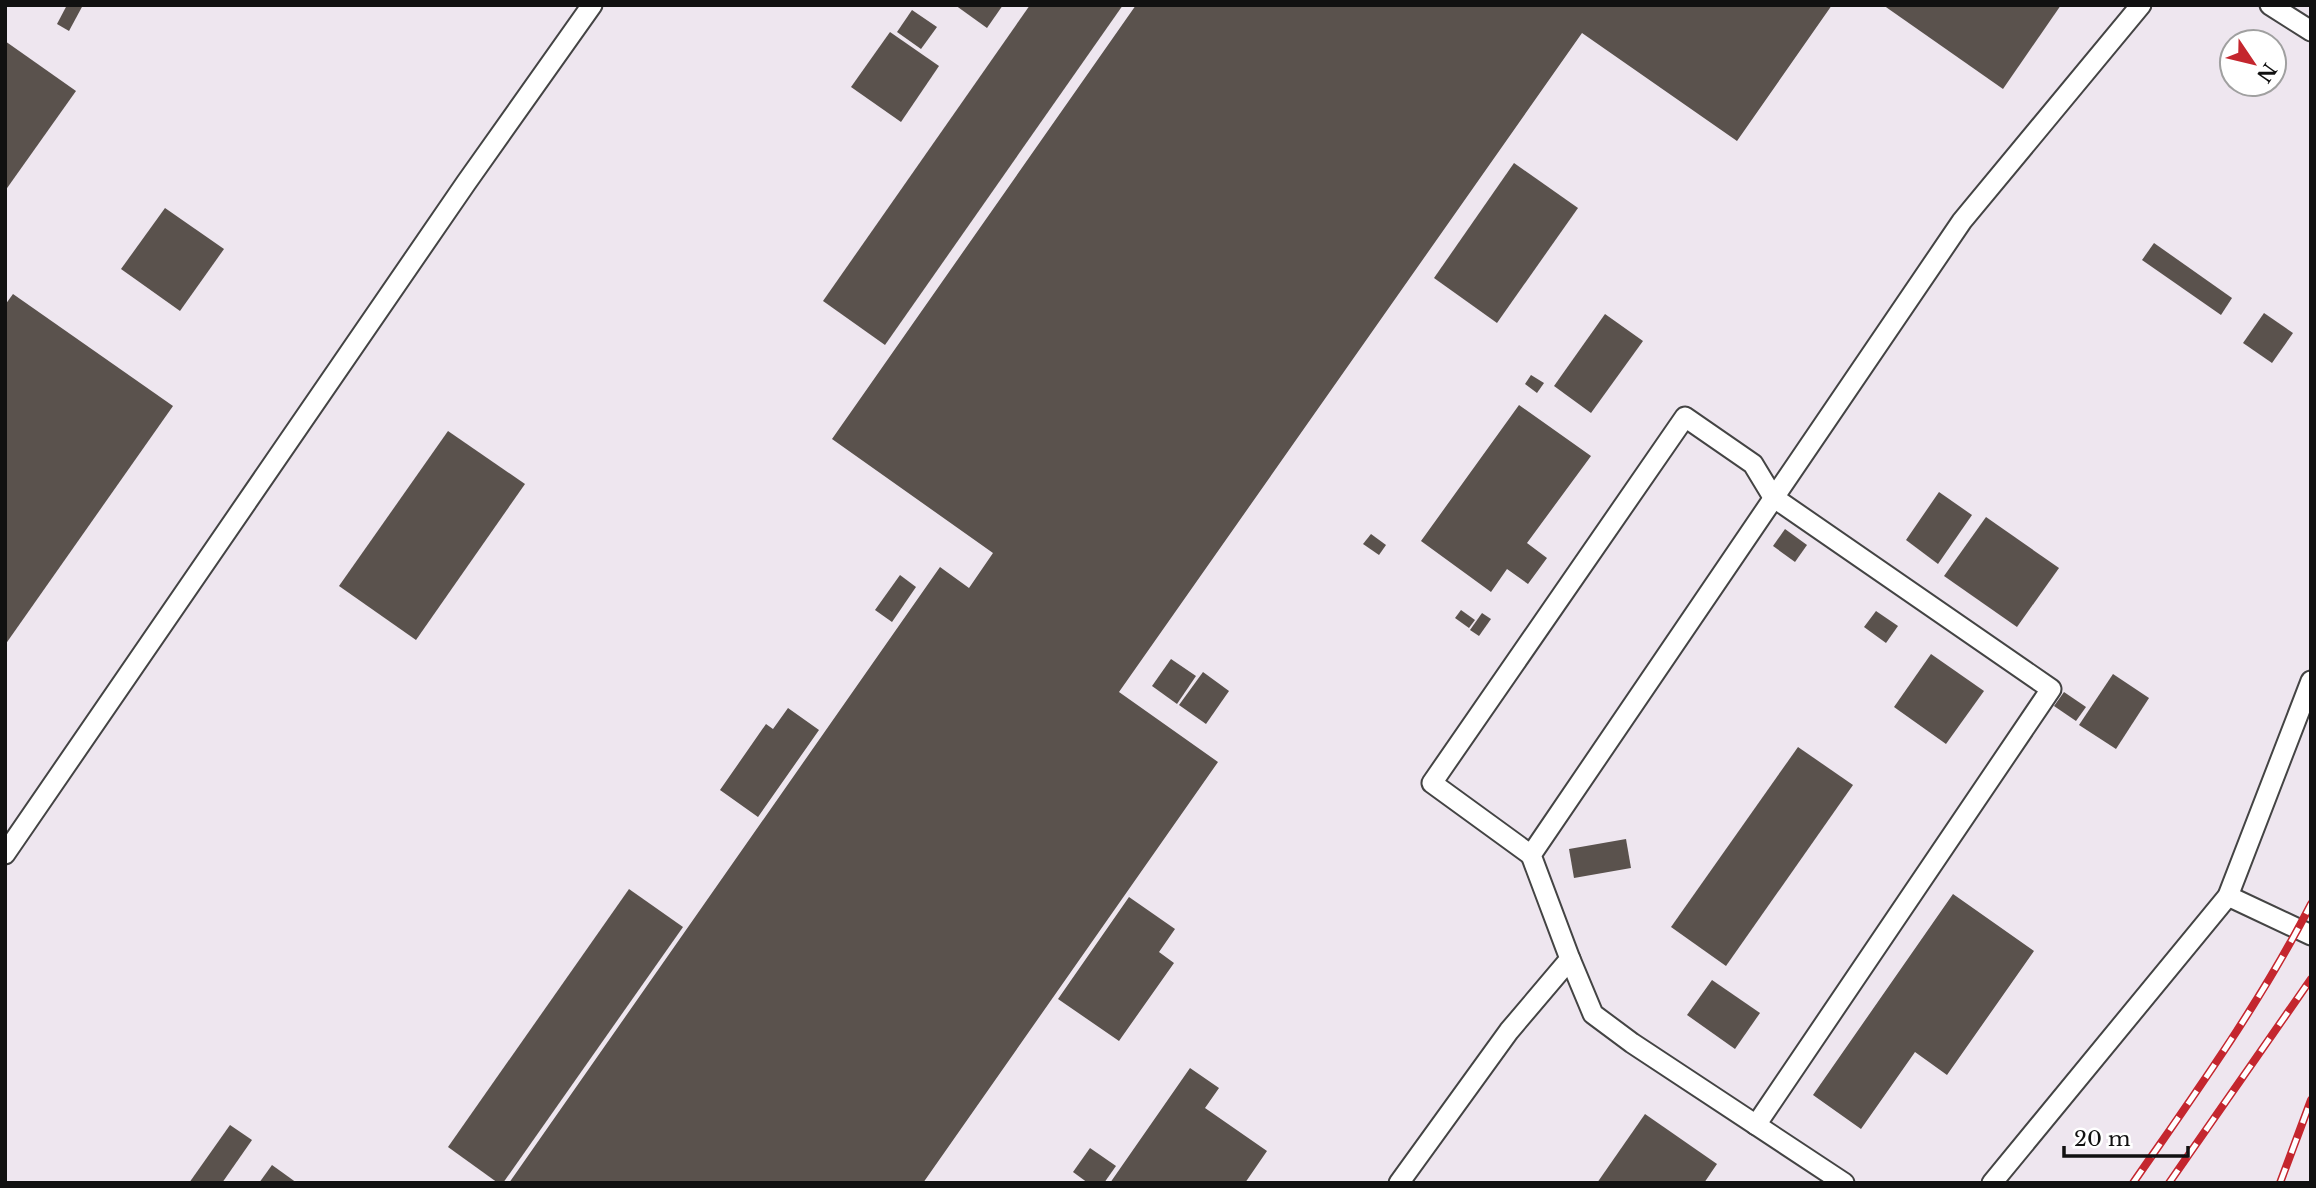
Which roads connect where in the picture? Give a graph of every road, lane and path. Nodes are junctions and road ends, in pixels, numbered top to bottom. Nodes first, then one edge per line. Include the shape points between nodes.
1 (592, 5) edge
2 (2141, 5) edge
3 (2270, 5) edge
4 (2303, 19) edge
5 (1773, 497) junction
6 (2311, 681) edge
7 (5, 854) edge
8 (1531, 855) junction
9 (2228, 897) junction
10 (2311, 935) edge
11 (1570, 959) junction
12 (1756, 1125) junction
13 (1399, 1183) edge
14 (1843, 1183) edge
15 (1992, 1183) edge

1 - 7 lane
2 - 5 lane via 1962,221
3 - 4 lane
5 - 8 lane
5 - 8 lane via 1753,464 1685,417 1432,783
5 - 12 lane via 2051,689
6 - 9 lane
8 - 11 lane
9 - 10 lane
9 - 15 lane
11 - 12 lane via 1593,1014
11 - 13 lane via 1509,1031
12 - 14 lane

